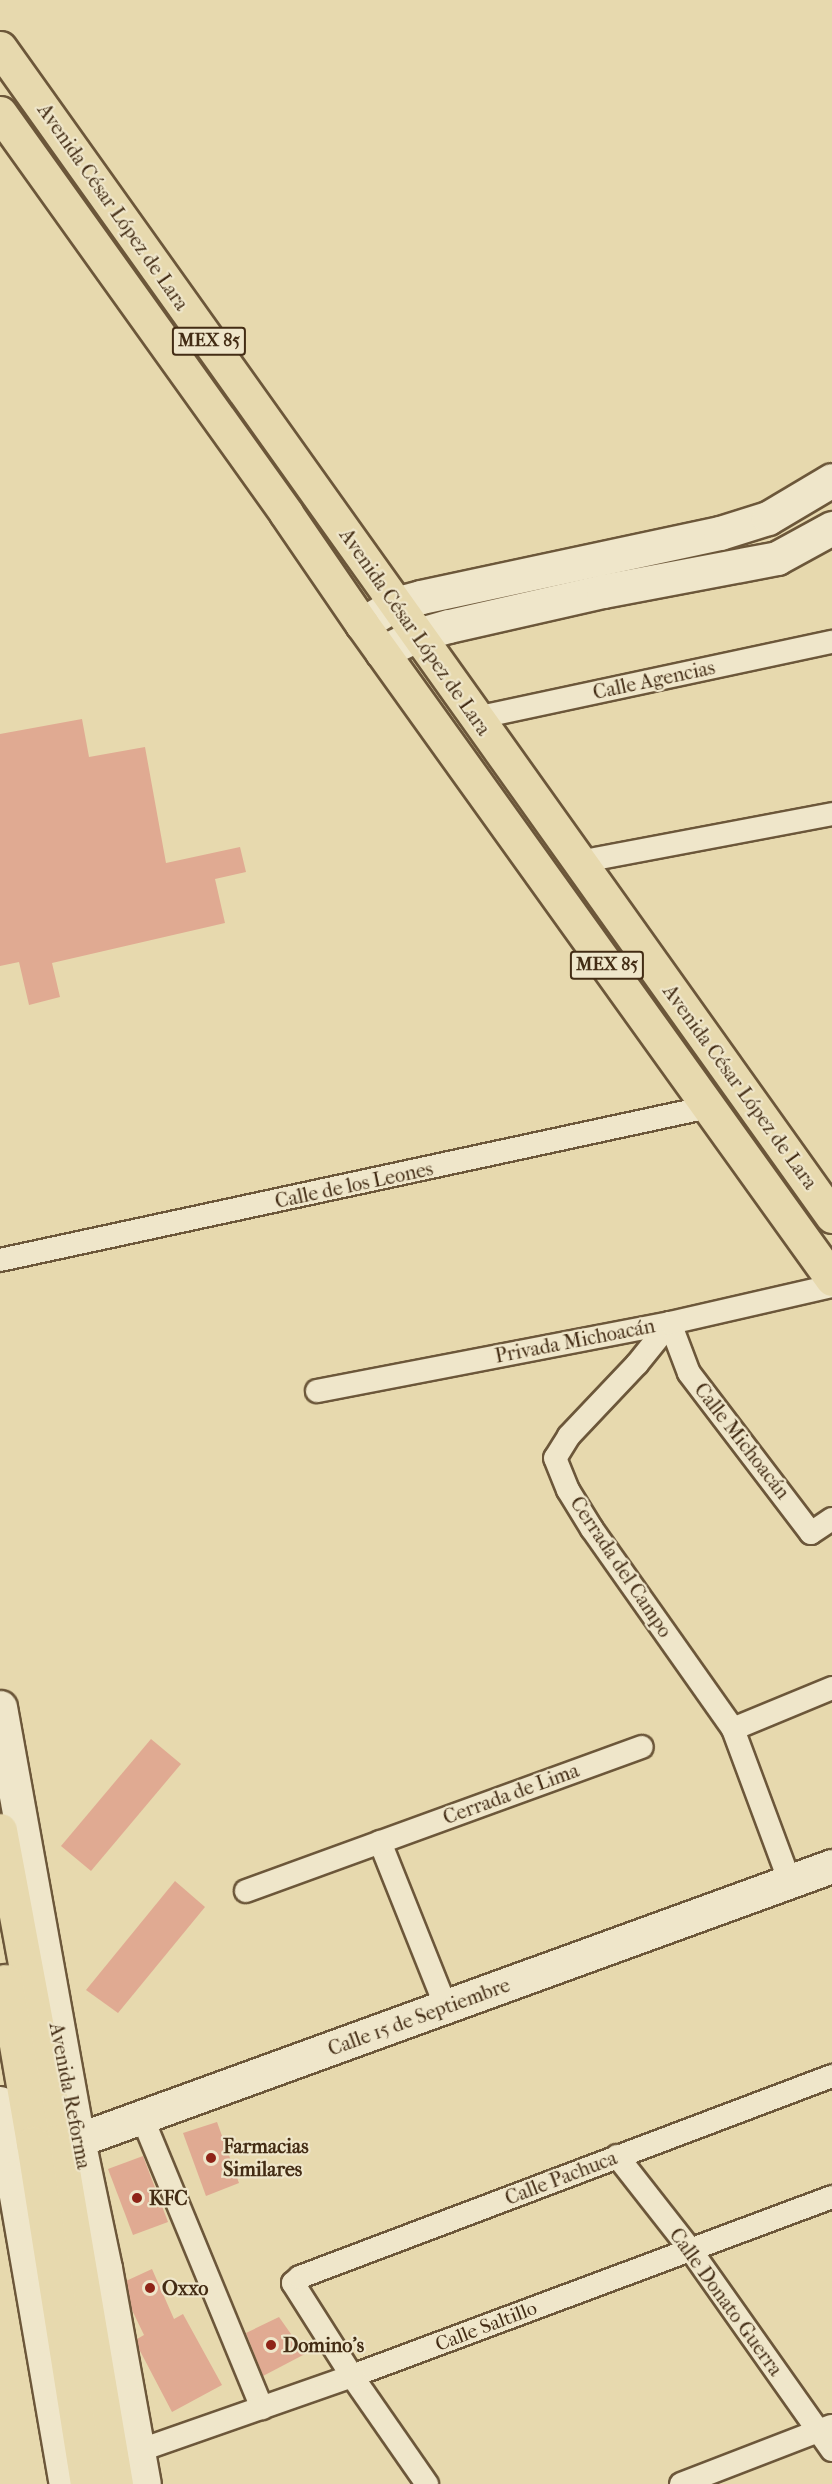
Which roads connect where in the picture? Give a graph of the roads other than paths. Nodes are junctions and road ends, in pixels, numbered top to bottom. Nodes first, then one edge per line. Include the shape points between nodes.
1 (0, 48) edge
2 (0, 112) edge
3 (832, 480) edge
4 (832, 528) edge
5 (599, 559) junction
6 (603, 591) junction
7 (395, 604) junction
8 (362, 624) junction
9 (417, 635) junction
10 (832, 642) edge
11 (382, 652) junction
12 (476, 718) junction
13 (832, 814) edge
14 (579, 862) junction
15 (708, 1107) junction
16 (832, 1216) edge
17 (0, 1260) edge
18 (832, 1279) edge
19 (832, 1286) edge
20 (670, 1323) junction
21 (317, 1391) dead end
22 (832, 1519) edge
23 (832, 1688) edge
24 (0, 1707) edge
25 (733, 1729) junction
26 (642, 1747) dead end
27 (0, 1830) edge
28 (380, 1842) junction
29 (832, 1866) edge
30 (790, 1882) junction
31 (246, 1891) dead end
32 (0, 1956) edge
33 (446, 2007) junction
34 (832, 2076) edge
35 (0, 2103) edge
36 (142, 2117) junction
37 (35, 2143) edge
38 (617, 2156) junction
39 (832, 2197) edge
40 (690, 2249) junction
41 (352, 2376) junction
42 (262, 2408) junction
43 (825, 2428) edge
44 (832, 2450) edge
45 (138, 2451) junction
46 (66, 2484) edge
47 (87, 2484) edge
48 (116, 2484) edge
49 (144, 2484) edge
50 (427, 2484) edge
51 (681, 2484) edge

1 - 7 main road, Avenida César López de Lara / MEX 85
2 - 8 main road, Avenida César López de Lara / MEX 85
3 - 5 street via 768,518 720,533
4 - 6 street via 777,558
5 - 6 street
5 - 7 street
6 - 9 street
7 - 8 street
7 - 9 main road, Avenida César López de Lara / MEX 85
8 - 11 main road, Avenida César López de Lara / MEX 85
9 - 11 street
9 - 12 main road, Avenida César López de Lara / MEX 85
10 - 12 street, Calle Agencias
11 - 15 main road, Avenida César López de Lara / MEX 85
12 - 14 main road, Avenida César López de Lara / MEX 85
13 - 14 street
14 - 16 main road, Avenida César López de Lara / MEX 85
15 - 17 street, Calle de los Leones
15 - 18 main road, Avenida César López de Lara / MEX 85
19 - 20 street, Privada Michoacán
20 - 21 street, Privada Michoacán
20 - 22 street, Calle Michoacán via 689,1373 811,1533
20 - 25 street, Cerrada del Campo via 569,1436 555,1458 568,1490 592,1529
23 - 25 street
24 - 37 street, Avenida Reforma
25 - 30 street, Cerrada del Campo
26 - 28 street, Cerrada de Lima
27 - 37 main road, Avenida Reforma
28 - 31 street, Cerrada de Lima
28 - 33 street
29 - 30 street, Calle 15 de Septiembre
30 - 33 street, Calle 15 de Septiembre
32 - 37 main road, Avenida Reforma
33 - 36 street, Calle 15 de Septiembre
34 - 38 street, Calle Pachuca
35 - 37 street, Avenida Reforma
36 - 37 street, Calle 15 de Septiembre
36 - 42 street
37 - 45 street, Avenida Reforma via 105,2268
37 - 46 street, Avenida Reforma
37 - 47 main road, Avenida Reforma
37 - 48 main road, Avenida Reforma
38 - 40 street, Calle Donato Guerra
38 - 41 street, Calle Pachuca via 300,2277 293,2283
39 - 40 street, Calle Saltillo
40 - 41 street, Calle Saltillo
40 - 43 street, Calle Donato Guerra
41 - 42 street, Calle Saltillo
41 - 50 street
42 - 45 street, Calle Saltillo
43 - 44 street, Calle Donato Guerra
43 - 51 street
45 - 49 street, Avenida Reforma

